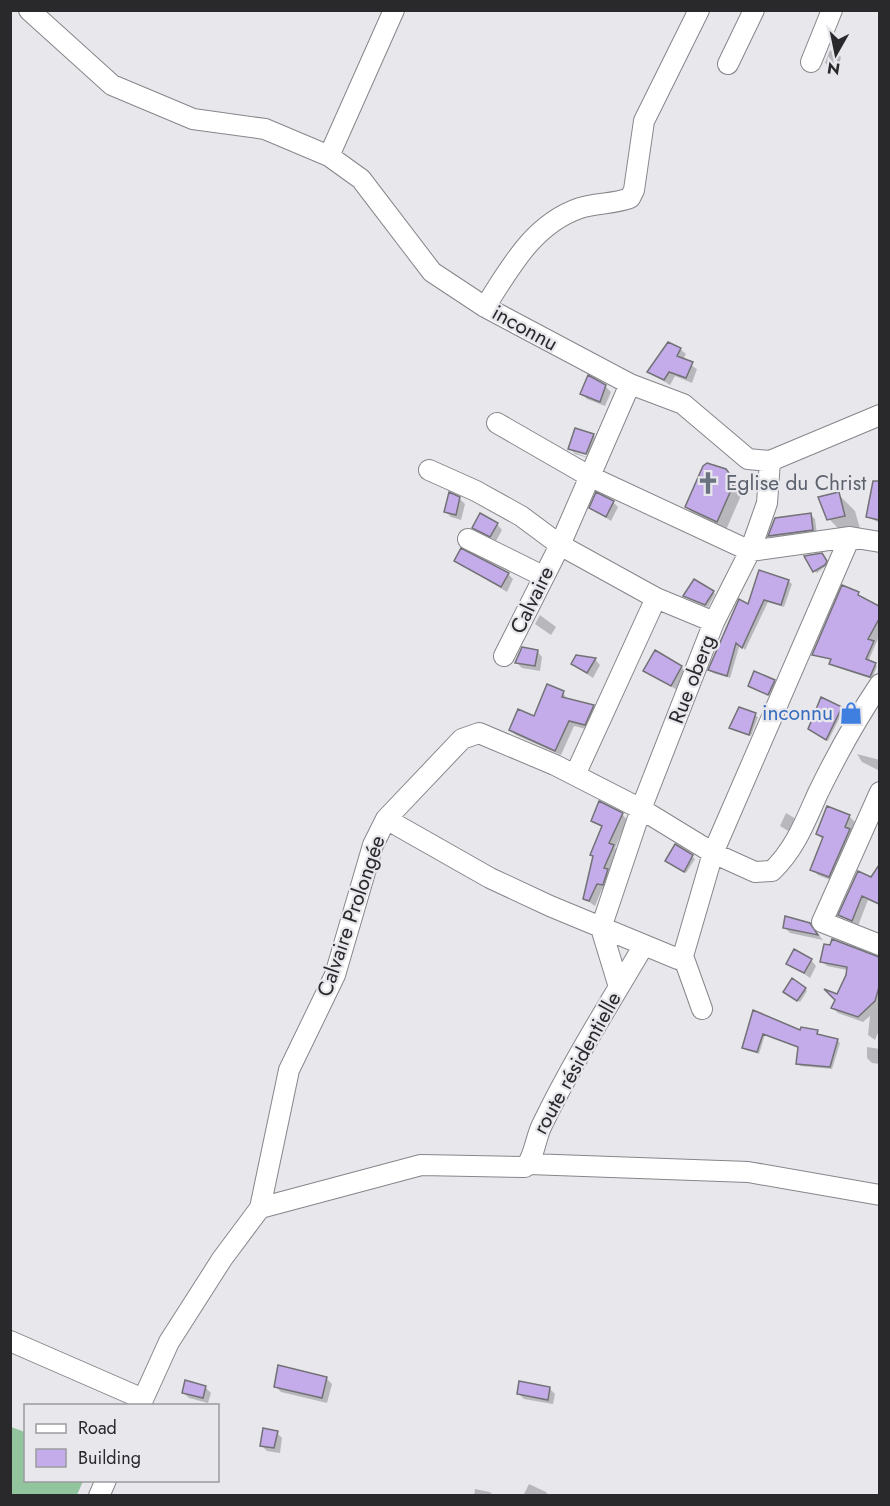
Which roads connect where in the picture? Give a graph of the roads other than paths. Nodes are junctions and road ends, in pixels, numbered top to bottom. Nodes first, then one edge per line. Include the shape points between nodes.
1 (29, 10) edge
2 (394, 10) edge
3 (699, 10) edge
4 (754, 10) edge
5 (832, 10) edge
6 (811, 62) dead end
7 (728, 64) dead end
8 (329, 156) junction
9 (485, 307) junction
10 (630, 384) junction
11 (879, 415) edge
12 (497, 423) dead end
13 (770, 461) junction
14 (429, 471) dead end
15 (589, 476) junction
16 (850, 537) junction
17 (468, 539) dead end
18 (879, 542) edge
19 (560, 545) junction
20 (750, 551) junction
21 (543, 576) junction
22 (656, 598) junction
23 (714, 622) junction
24 (504, 656) dead end
25 (877, 693) edge
26 (575, 775) junction
27 (879, 792) edge
28 (641, 809) junction
29 (386, 819) junction
30 (713, 853) junction
31 (601, 928) junction
32 (644, 945) junction
33 (879, 945) edge
34 (683, 956) junction
35 (619, 987) junction
36 (702, 1009) dead end
37 (529, 1164) junction
38 (879, 1195) edge
39 (260, 1208) junction
40 (10, 1341) edge
41 (141, 1402) edge
42 (105, 1482) edge
43 (99, 1496) edge

1 - 8 street via 112,85 193,119 265,129
2 - 8 street
3 - 9 street, inconnu via 644,121 630,198 581,208 557,218 524,246
4 - 7 street
5 - 6 street
8 - 9 street via 361,179 432,273
9 - 10 street, inconnu
10 - 13 street, inconnu via 683,404 748,459
10 - 15 street
11 - 13 street
12 - 15 street
13 - 20 street via 767,503
14 - 19 street via 521,516
15 - 19 street, Calvaire
15 - 20 street
16 - 18 street
16 - 20 street
16 - 30 street
17 - 21 street
19 - 21 street, Calvaire
19 - 22 street
20 - 23 street, Rue oberg
21 - 24 street, Calvaire
22 - 23 street
22 - 26 street
23 - 28 street, Rue oberg
25 - 30 street, Calvaire Prolongée via 784,860 772,871 755,872
26 - 28 street, Calvaire Prolongée
26 - 29 street, Calvaire Prolongée via 479,733 469,734
27 - 33 street via 822,922
28 - 30 street, Calvaire Prolongée
28 - 31 street
29 - 31 street via 490,878
29 - 39 street, Calvaire Prolongée via 373,845 335,975 289,1070
30 - 34 street
31 - 32 street
31 - 35 street
32 - 34 street via 678,959
32 - 35 street, route résidentielle
34 - 36 street
35 - 37 street, route résidentielle via 561,1085 535,1139
37 - 38 street via 748,1172
37 - 39 street via 421,1165
39 - 41 street, Calvaire Prolongée via 169,1342
40 - 41 street, Calvaire Prolongée
42 - 43 street

